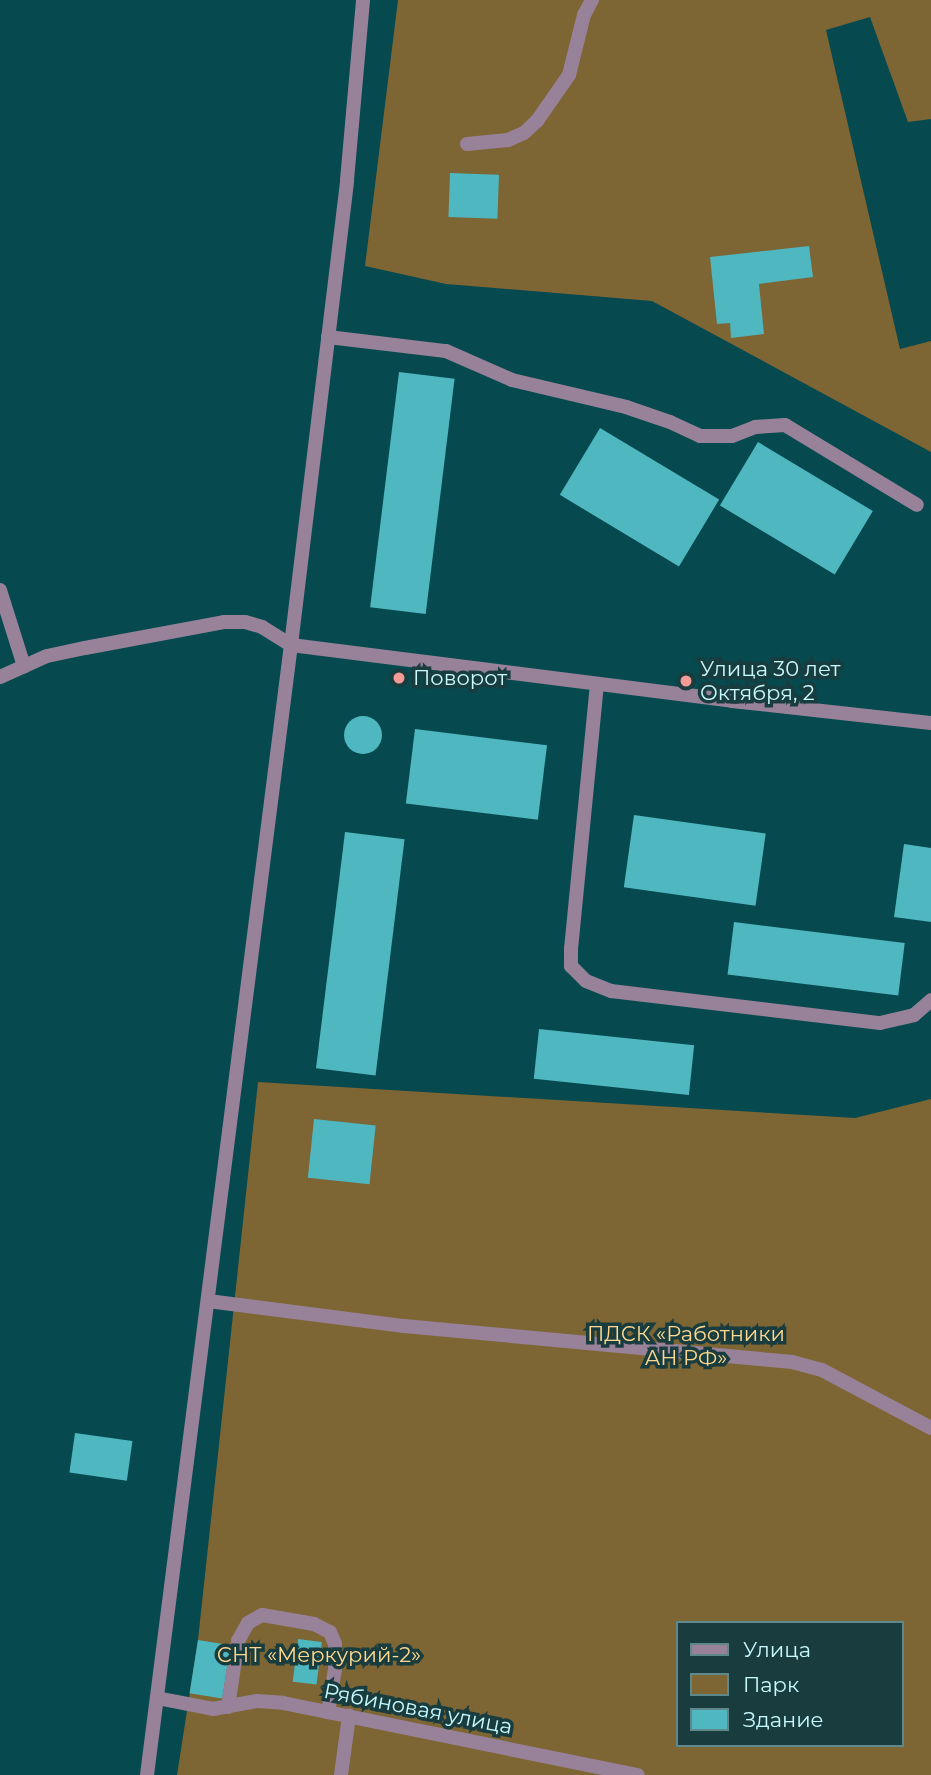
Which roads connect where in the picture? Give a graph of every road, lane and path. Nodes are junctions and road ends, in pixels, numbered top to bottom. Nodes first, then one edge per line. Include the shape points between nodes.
1 (363, 0) edge
2 (592, 0) edge
3 (467, 144) dead end
4 (328, 337) junction
5 (917, 505) dead end
6 (0, 590) edge
7 (291, 645) junction
8 (24, 666) junction
9 (0, 677) edge
10 (597, 684) junction
11 (931, 723) edge
12 (931, 1000) edge
13 (208, 1301) junction
14 (931, 1428) edge
15 (157, 1698) junction
16 (228, 1707) junction
17 (328, 1712) junction
18 (349, 1716) junction
19 (147, 1775) edge
20 (341, 1775) edge
21 (638, 1775) edge

1 - 4 street
2 - 3 street via 569,75 537,121 508,140
4 - 5 street via 446,351 512,380 626,407 701,436 732,436 755,427 785,425
4 - 7 street
6 - 8 street
7 - 8 street via 262,627 223,622 47,656
7 - 10 street
7 - 13 street
8 - 9 street
10 - 11 street
10 - 12 street via 571,948 571,966 586,981 611,991 880,1023 914,1015
13 - 14 street via 404,1326 792,1362 822,1370
13 - 15 street
15 - 16 street, Рябиновая улица via 213,1709
15 - 19 street
16 - 17 street, Рябиновая улица via 257,1701
16 - 17 street via 238,1641 248,1623 262,1615 314,1624 330,1632 335,1669
17 - 18 street, Рябиновая улица
18 - 20 street
18 - 21 street, Рябиновая улица

